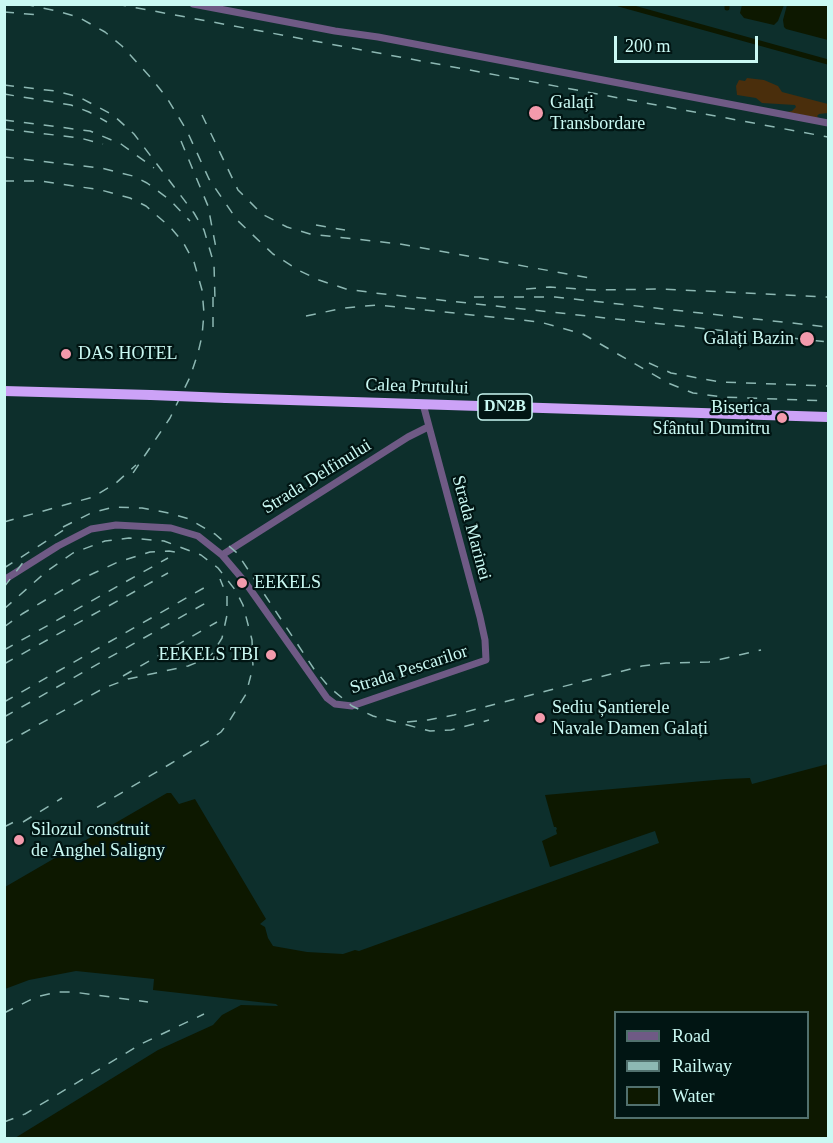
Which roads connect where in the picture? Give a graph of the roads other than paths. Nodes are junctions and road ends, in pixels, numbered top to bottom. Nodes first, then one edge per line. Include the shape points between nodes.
1 (193, 4) edge
2 (828, 123) edge
3 (4, 391) edge
4 (423, 404) junction
5 (828, 417) edge
6 (428, 427) junction
7 (222, 555) junction
8 (4, 580) edge
9 (486, 660) joint

1 - 2 street
3 - 4 highway, Calea Prutului / DN2B, bridge
4 - 5 highway, Calea Prutului / DN2B
4 - 6 street, Strada Marinei
6 - 7 street, Strada Delfinului
6 - 9 street, Strada Marinei via 480,617
7 - 8 street via 190,532 103,526 78,535
7 - 9 street, Strada Pescarilor via 327,698 340,705 352,706

